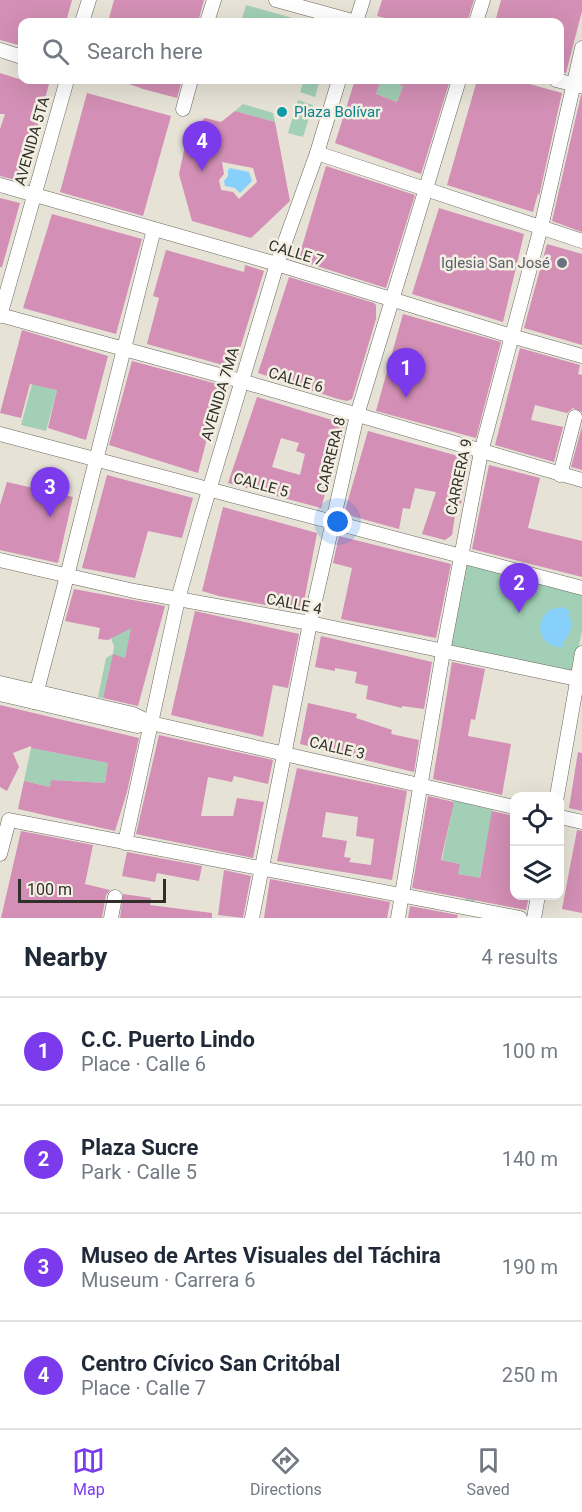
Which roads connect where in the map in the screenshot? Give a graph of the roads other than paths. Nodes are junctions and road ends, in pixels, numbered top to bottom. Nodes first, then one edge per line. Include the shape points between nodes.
1 (89, 0) edge
2 (214, 0) edge
3 (276, 0) edge
4 (363, 0) edge
5 (483, 0) edge
6 (83, 18) edge
7 (208, 18) edge
8 (341, 18) edge
9 (357, 18) edge
10 (477, 18) edge
11 (582, 48) edge
12 (0, 50) edge
13 (18, 56) edge
14 (65, 84) edge
15 (190, 84) edge
16 (338, 84) edge
17 (458, 84) edge
18 (578, 86) edge
19 (183, 109) dead end
20 (316, 153) junction
21 (0, 184) edge
22 (427, 189) junction
23 (35, 194) junction
24 (541, 228) junction
25 (154, 229) junction
26 (582, 241) edge
27 (277, 264) junction
28 (393, 300) junction
29 (0, 315) edge
30 (511, 336) junction
31 (124, 349) junction
32 (582, 356) edge
33 (241, 381) junction
34 (357, 415) junction
35 (575, 417) dead end
36 (0, 434) edge
37 (481, 452) junction
38 (96, 460) junction
39 (560, 475) junction
40 (582, 480) edge
41 (210, 488) junction
42 (332, 522) junction
43 (460, 556) junction
44 (0, 560) edge
45 (67, 576) junction
46 (582, 588) edge
47 (178, 599) junction
48 (310, 623) junction
49 (442, 652) junction
50 (582, 653) edge
51 (579, 680) edge
52 (0, 683) edge
53 (0, 694) edge
54 (35, 697) junction
55 (151, 723) junction
56 (284, 753) junction
57 (419, 785) junction
58 (557, 792) edge
59 (510, 806) edge
60 (564, 818) edge
61 (582, 822) edge
62 (125, 843) junction
63 (0, 854) edge
64 (261, 868) junction
65 (402, 894) junction
66 (115, 897) dead end
67 (537, 900) edge
68 (111, 918) edge
69 (252, 918) edge
70 (398, 918) edge
71 (520, 918) edge
72 (534, 918) edge

1 - 6 street
2 - 7 street
3 - 8 street
4 - 9 street
5 - 10 street
11 - 18 street, CARRERA 9
12 - 13 street
14 - 23 street, AVENIDA 5TA
15 - 19 street
16 - 20 street, AVENIDA 7MA
17 - 22 street, CARRERA 8
18 - 24 street, CARRERA 9
20 - 22 street
20 - 27 street, AVENIDA 7MA
21 - 23 street, CALLE 7
22 - 24 street
22 - 28 street, CARRERA 8
23 - 25 street, CALLE 7
23 - 29 street, AVENIDA 5TA
24 - 26 street
24 - 30 street, CARRERA 9
25 - 27 street, CALLE 7
25 - 31 street
27 - 28 street, CALLE 7
27 - 33 street, AVENIDA 7MA
28 - 30 street, CALLE 7
28 - 34 street, CARRERA 8
29 - 31 street, CALLE 6
30 - 32 street, CALLE 7
30 - 37 street, CARRERA 9
31 - 33 street, CALLE 6
31 - 38 street
33 - 34 street, CALLE 6
33 - 41 street, AVENIDA 7MA
34 - 37 street, CALLE 6
34 - 42 street, CARRERA 8
35 - 39 street
36 - 38 street, CALLE 5
37 - 39 street, CALLE 6
37 - 43 street, CARRERA 9
38 - 41 street, CALLE 5
38 - 45 street
39 - 40 street, CALLE 6
41 - 42 street, CALLE 5
41 - 47 street, AVENIDA 7MA
42 - 43 street, CALLE 5
42 - 48 street, CARRERA 8
43 - 46 street, CALLE 5
43 - 49 street, CARRERA 9
44 - 45 street, CALLE 4
45 - 47 street, CALLE 4 via 133,594
45 - 54 street
47 - 48 street, CALLE 4
47 - 55 street, AVENIDA 7MA
48 - 49 street, CALLE 4
48 - 56 street, CARRERA 8
49 - 51 street, CALLE 4
49 - 57 street, CARRERA 9
50 - 51 street
51 - 58 street
52 - 54 street, CALLE 3
53 - 54 street, CALLE 3
54 - 55 street, CALLE 3 via 137,726
55 - 56 street, CALLE 3
55 - 62 street, AVENIDA 7MA
56 - 57 street, CALLE 3
56 - 64 street, CARRERA 8
57 - 59 street, CALLE 3
57 - 65 street, CARRERA 9
60 - 61 street
62 - 63 street via 9,820
62 - 64 street
64 - 65 street
64 - 69 street, CARRERA 8
65 - 70 street, CARRERA 9
65 - 71 street
66 - 68 street
67 - 72 street

